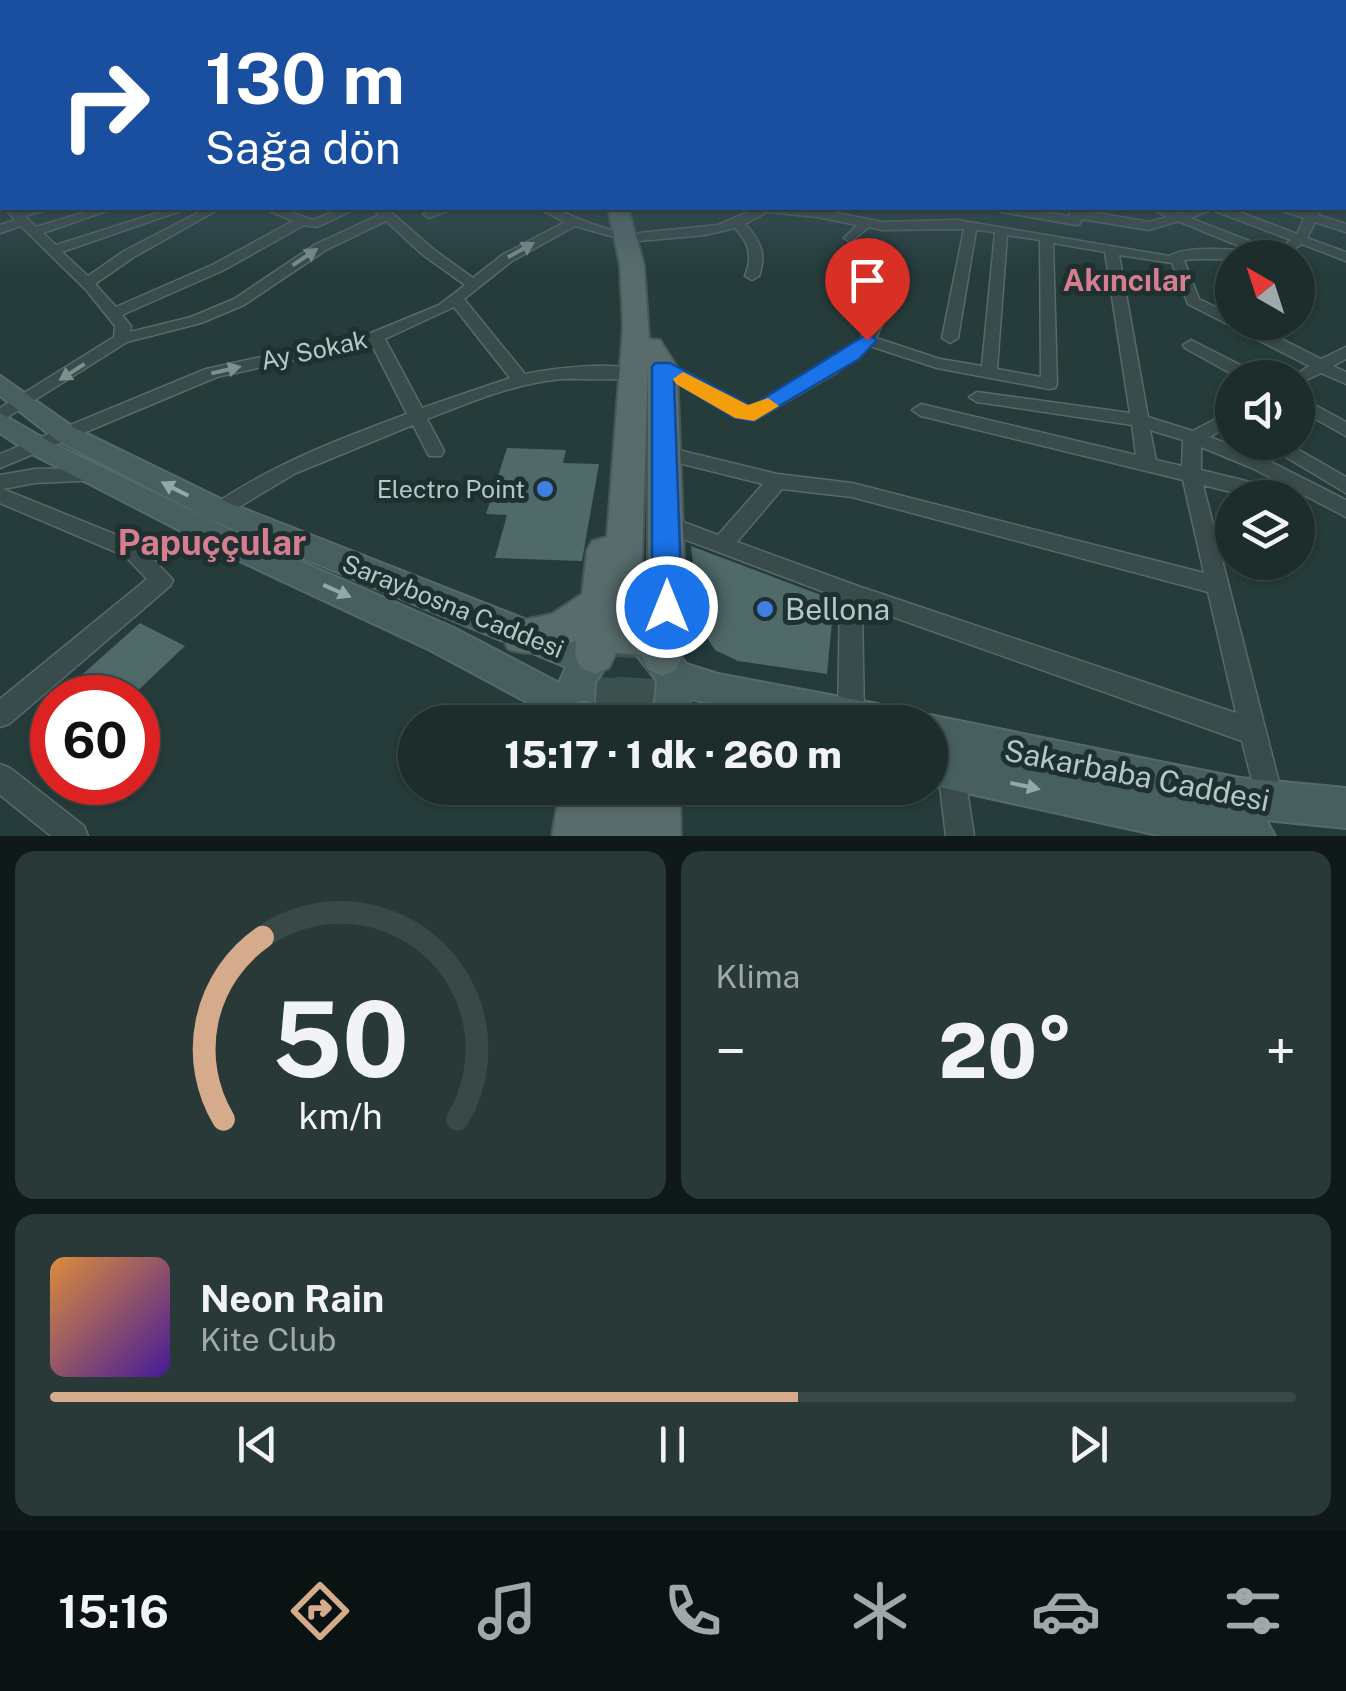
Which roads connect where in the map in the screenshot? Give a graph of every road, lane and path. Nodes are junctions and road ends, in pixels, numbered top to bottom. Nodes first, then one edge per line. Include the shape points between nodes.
1 (92, 210) edge
2 (177, 210) edge
3 (204, 210) edge
4 (275, 210) edge
5 (347, 210) edge
6 (442, 210) edge
7 (547, 210) edge
8 (761, 210) edge
9 (778, 210) edge
10 (903, 210) edge
11 (1001, 210) edge
12 (1013, 210) edge
13 (1161, 210) edge
14 (1204, 210) edge
15 (1224, 210) edge
16 (1075, 211) edge
17 (383, 212) edge
18 (1313, 212) edge
19 (428, 214) dead end
20 (22, 218) edge
21 (1182, 218) junction
22 (303, 220) junction
23 (572, 222) junction
24 (866, 223) junction
25 (736, 224) junction
26 (895, 224) junction
27 (971, 226) junction
28 (631, 227) edge
29 (1346, 228) edge
30 (0, 229) edge
31 (999, 229) junction
32 (850, 238) dead end
33 (1046, 238) junction
34 (1302, 238) junction
35 (1235, 240) edge
36 (1300, 240) edge
37 (1111, 249) junction
38 (54, 250) junction
39 (1176, 256) junction
40 (1215, 256) edge
41 (1346, 256) edge
42 (752, 276) dead end
43 (471, 283) junction
44 (87, 284) junction
45 (884, 288) dead end
46 (455, 298) junction
47 (1215, 312) edge
48 (113, 314) junction
49 (376, 338) junction
50 (950, 338) dead end
51 (122, 339) junction
52 (867, 340) junction
53 (1269, 340) edge
54 (1192, 345) dead end
55 (1346, 352) edge
56 (1219, 360) edge
57 (645, 362) junction
58 (1320, 366) junction
59 (1315, 369) edge
60 (989, 372) junction
61 (1346, 379) edge
62 (521, 381) junction
63 (0, 384) edge
64 (977, 397) dead end
65 (922, 410) dead end
66 (1315, 412) edge
67 (8, 413) edge
68 (417, 417) junction
69 (1140, 423) junction
70 (1215, 427) edge
71 (1346, 430) edge
72 (1192, 439) junction
73 (51, 440) junction
74 (436, 451) dead end
75 (666, 453) junction
76 (1301, 460) edge
77 (0, 461) edge
78 (1147, 464) junction
79 (1192, 474) junction
80 (94, 475) junction
81 (777, 480) junction
82 (1216, 480) edge
83 (0, 482) edge
84 (1346, 486) edge
85 (0, 495) edge
86 (1315, 504) edge
87 (1346, 510) edge
88 (219, 511) junction
89 (666, 524) junction
90 (722, 545) junction
91 (1219, 586) junction
92 (851, 593) junction
93 (633, 598) junction
94 (522, 636) junction
95 (592, 658) junction
96 (669, 667) junction
97 (558, 705) edge
98 (580, 705) edge
99 (672, 705) edge
100 (792, 705) edge
101 (863, 705) edge
102 (0, 714) edge
103 (1254, 732) junction
104 (948, 738) edge
105 (948, 769) edge
106 (0, 778) edge
107 (948, 793) edge
108 (636, 805) edge
109 (1346, 808) edge
110 (1262, 819) edge
111 (612, 825) edge
112 (74, 836) edge
113 (960, 836) edge

1 - 20 street
2 - 38 street
3 - 44 street
4 - 22 street
5 - 22 street via 313,224
6 - 19 street
7 - 23 street
8 - 25 street
9 - 24 street
10 - 26 street
11 - 31 street
12 - 16 street via 1076,221
13 - 21 street
14 - 21 street
15 - 34 street
16 - 21 street via 1150,226
17 - 43 street
51 -> 17 street via 239,302
18 - 29 street
18 - 34 street
20 - 30 street
20 - 38 street
21 - 35 street
22 - 48 street
23 - 28 street
43 -> 23 street, Ay Sokak
24 - 26 street
24 - 32 street
25 - 28 street via 682,234
25 - 42 street via 753,238 759,260
26 - 27 street
27 - 31 street
27 - 50 street
28 - 57 main road via 647,272
31 - 33 street
31 - 60 street
33 - 37 street
33 - 60 street via 1049,384
34 - 36 street
34 - 41 street
37 - 39 street
37 - 69 street
38 - 44 street
39 - 40 street
39 - 47 street via 1194,301
43 - 46 street, Ay Sokak
44 - 48 street
45 - 52 street
46 - 49 street, Ay Sokak
46 - 62 street
48 - 51 street via 123,326
49 - 68 street
73 -> 49 street, Ay Sokak via 212,373
51 -> 67 street
52 - 57 street via 754,414
52 - 60 street
53 - 58 street
54 - 56 street
55 - 58 street
57 - 62 street
57 - 75 main road
57 - 93 main road via 618,422
58 - 59 street
58 - 61 street
62 - 68 street
63 - 67 main road, Saraybosna Caddesi
64 - 69 street
65 - 78 street
66 - 71 street
67 - 73 main road, Saraybosna Caddesi
68 - 74 street
68 - 88 street via 296,462
69 - 72 street
69 - 78 street
70 - 72 street
72 - 79 street
72 - 87 street via 1287,475
73 - 77 street, Ay Sokak
73 - 80 main road, Saraybosna Caddesi
88 -> 73 main road, Saraybosna Caddesi
75 - 81 street
75 - 89 main road
76 - 84 street
78 - 79 street
79 - 82 street
79 - 91 street
80 - 83 street
80 -> 97 main road, Saraybosna Caddesi via 442,639
81 - 90 street
81 - 91 street via 852,490
85 - 102 street via 132,550 162,580
86 - 87 street
88 - 94 main road, Saraybosna Caddesi
89 - 90 street
89 - 93 main road
90 - 92 street
91 - 103 street
92 - 101 street
92 - 103 street
93 - 94 main road via 542,636
93 - 95 main road
93 - 96 main road
94 - 95 main road, Saraybosna Caddesi
95 - 96 main road via 630,644
95 - 98 main road via 576,684
96 - 99 main road
96 - 100 main road via 718,690
103 - 110 street
104 - 110 main road, Sakarbaba Caddesi
105 -> 110 main road, Sakarbaba Caddesi
106 - 112 street
107 - 113 street
108 - 111 main road
109 - 110 main road, Sakarbaba Caddesi

